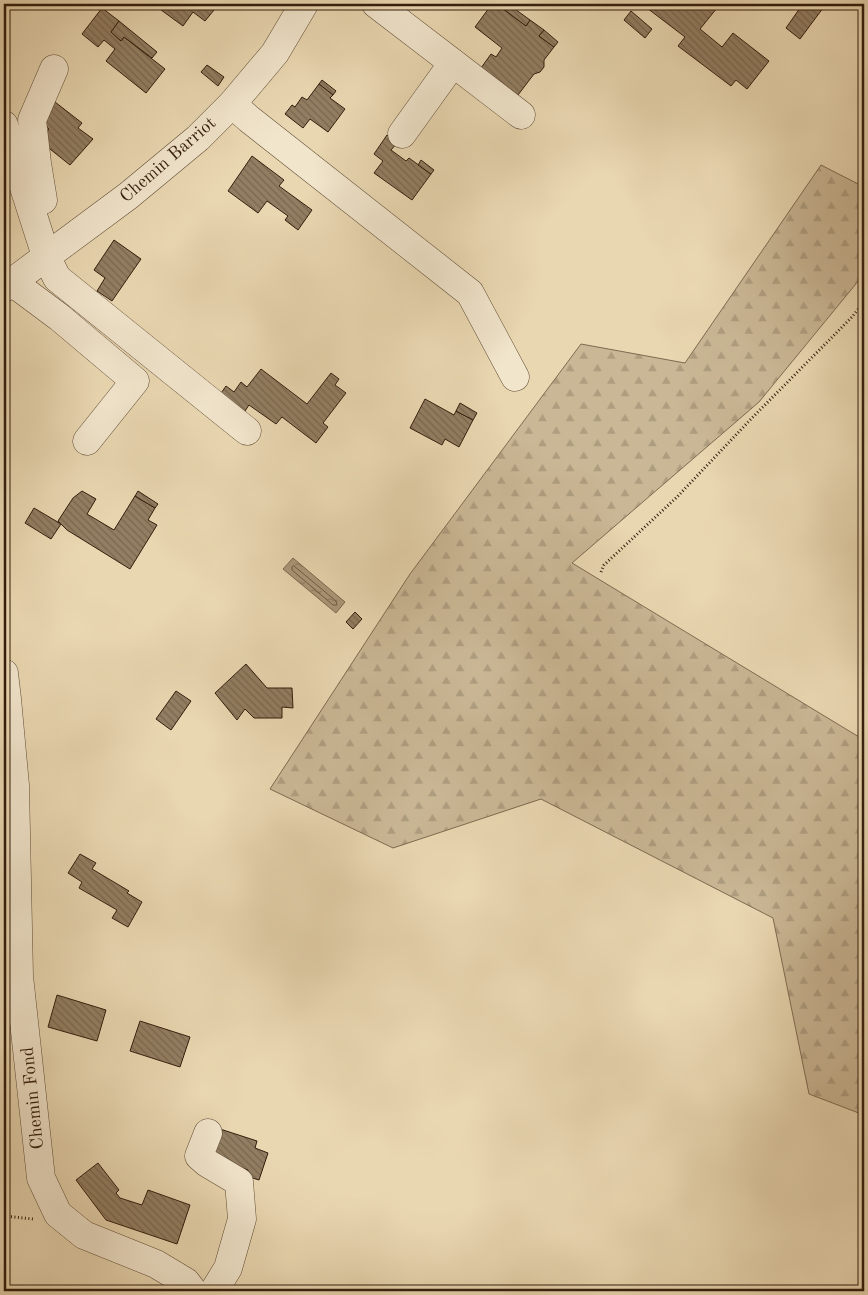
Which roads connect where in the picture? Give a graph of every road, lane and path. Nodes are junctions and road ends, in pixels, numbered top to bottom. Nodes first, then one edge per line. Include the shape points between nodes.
1 (304, 4) edge
2 (376, 4) edge
3 (453, 63) junction
4 (54, 69) dead end
5 (232, 104) junction
6 (521, 115) dead end
7 (4, 125) edge
8 (402, 134) dead end
9 (44, 249) junction
10 (8, 285) edge
11 (864, 302) edge
12 (515, 377) dead end
13 (248, 431) dead end
14 (87, 441) dead end
15 (602, 572) dead end
16 (4, 673) edge
17 (208, 1133) dead end
18 (193, 1291) edge
19 (214, 1291) edge

1 - 5 street, Chemin Barriot via 275,52
2 - 3 street
3 - 6 street
3 - 8 street
4 - 9 street via 32,120 45,215
5 - 9 street, Chemin Barriot via 198,138 128,196
5 - 12 street via 470,292
7 - 9 street
9 - 10 street, Chemin Barriot
9 - 13 street via 57,278
10 - 14 street via 59,317 135,381
11 - 15 path via 677,497 604,565
16 - 18 street, Chemin Fond via 15,786 19,976 41,1178 58,1214 84,1235 156,1264 186,1282
17 - 19 street via 199,1156 239,1182 242,1219 228,1268

